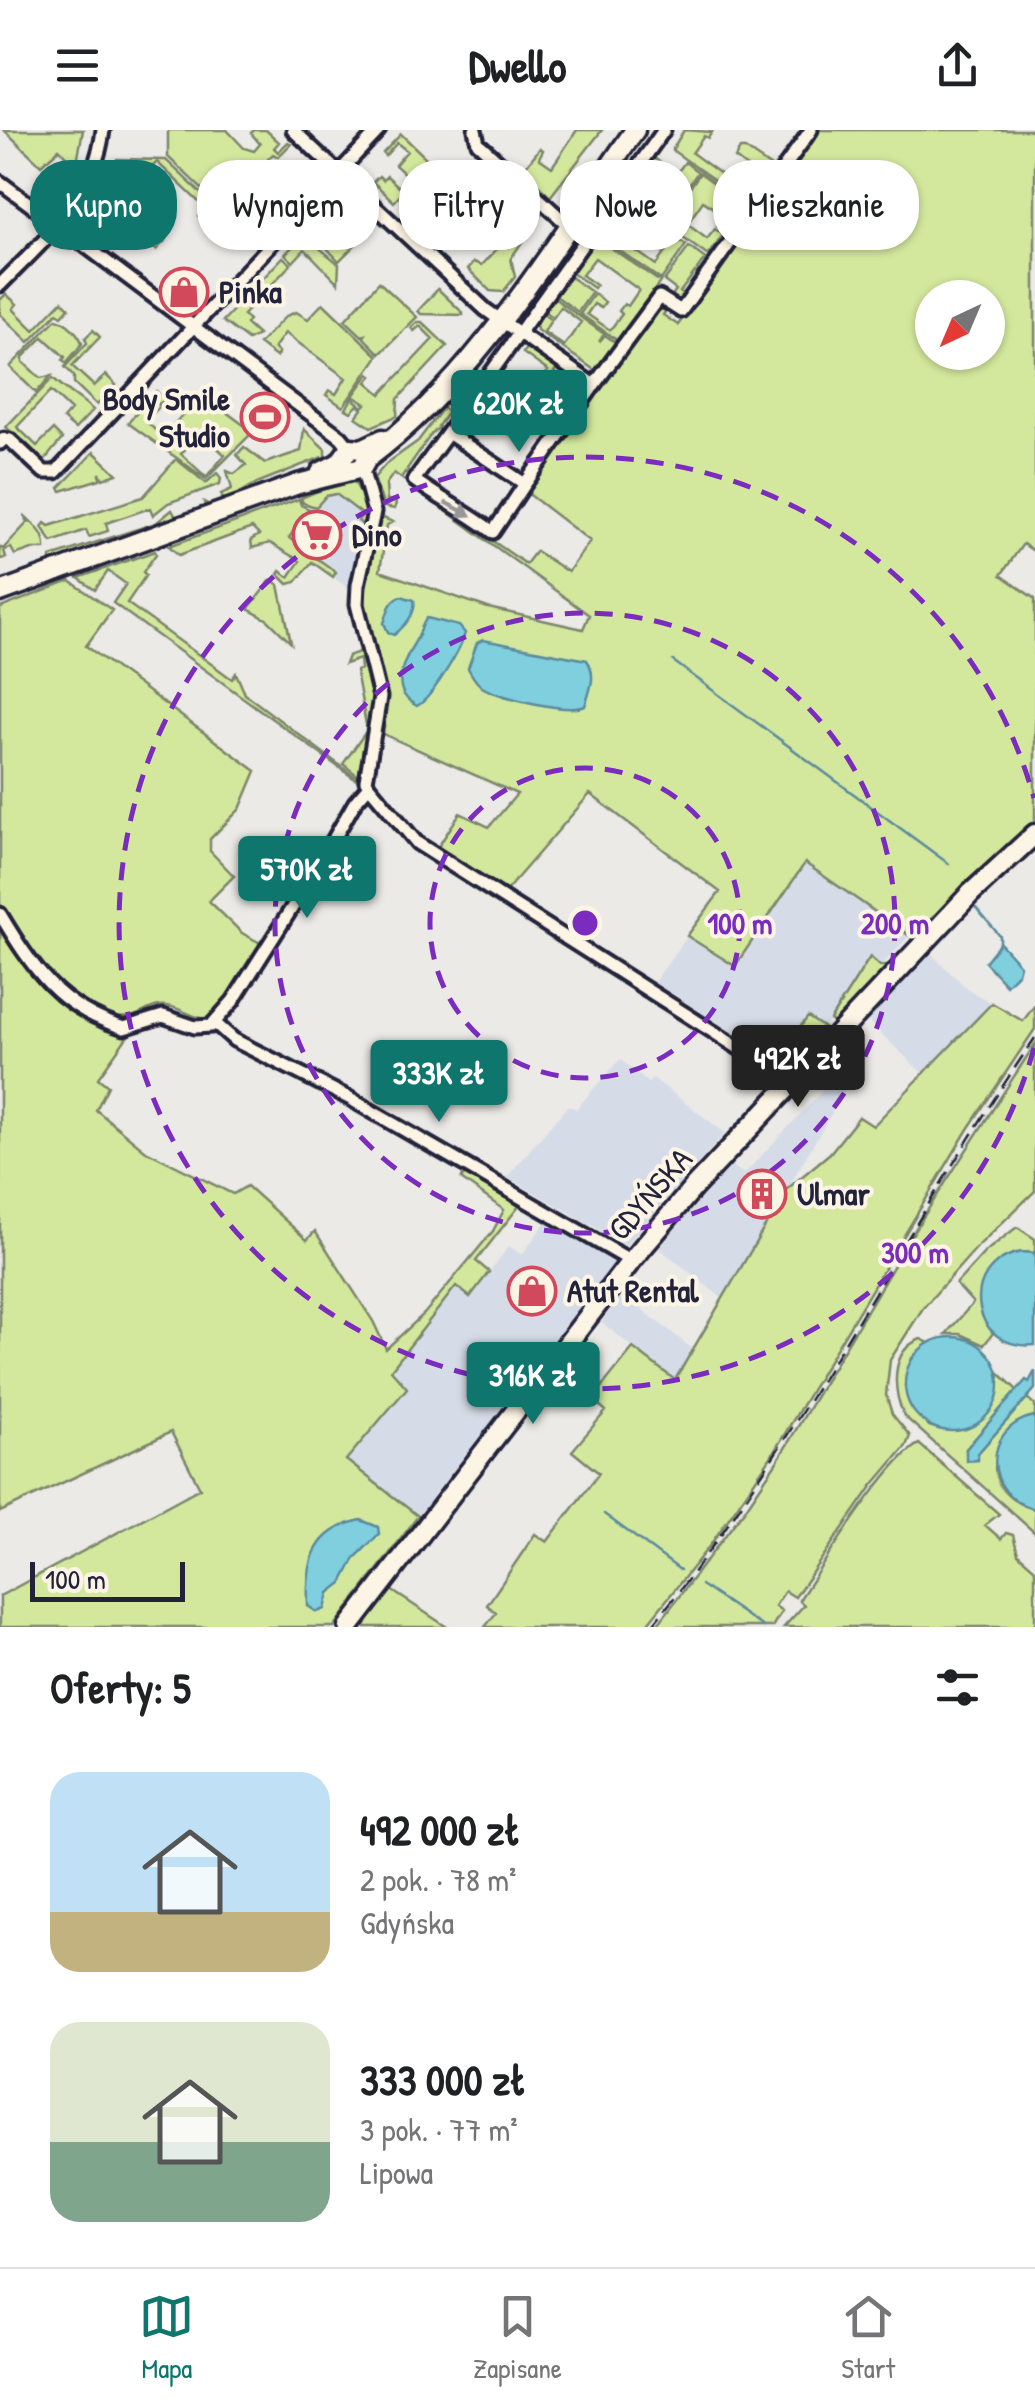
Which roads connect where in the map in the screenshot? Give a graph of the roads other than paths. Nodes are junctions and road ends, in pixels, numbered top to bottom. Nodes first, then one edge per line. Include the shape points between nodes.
1 (103, 130) edge
2 (293, 130) edge
3 (380, 130) edge
4 (475, 130) edge
5 (664, 130) edge
6 (811, 130) edge
7 (632, 134) edge
8 (648, 152) junction
9 (97, 160) edge
10 (325, 160) edge
11 (351, 160) edge
12 (614, 160) edge
13 (0, 182) edge
14 (30, 204) edge
15 (379, 210) edge
16 (560, 218) edge
17 (560, 236) edge
18 (33, 250) edge
19 (93, 250) edge
20 (267, 250) edge
21 (0, 285) edge
22 (500, 320) junction
23 (195, 327) junction
24 (520, 332) junction
25 (594, 385) junction
26 (448, 432) junction
27 (0, 443) edge
28 (356, 458) junction
29 (526, 484) junction
30 (1, 588) edge
31 (369, 786) junction
32 (1035, 834) edge
33 (0, 914) edge
34 (216, 1024) junction
35 (792, 1082) junction
36 (632, 1261) junction
37 (349, 1627) edge

1 - 9 street
2 - 10 street
3 - 11 street
4 - 16 street via 478,143
5 - 8 street
6 - 25 street via 680,311 658,297
7 - 8 street
7 - 12 main road
8 - 24 street
13 - 14 street
15 - 22 street
17 - 22 main road
18 - 21 street
19 - 23 street
20 - 23 street
22 - 24 street
22 - 28 main road via 448,388 398,433
23 - 27 street via 54,474 10,440
23 - 28 street via 341,437
24 - 25 street
24 - 26 street
25 - 29 street
26 - 29 street
26 -> 29 street via 414,480 492,532
28 - 30 main road
28 - 31 street via 374,512 357,604 380,698
31 - 34 street
31 - 35 street via 418,843
32 - 35 main road, GDYŃSKA
33 - 34 street via 28,962 55,991 114,1025 130,1028 163,1016 196,1027
34 - 36 street
35 - 36 main road, GDYŃSKA
36 - 37 main road, GDYŃSKA

